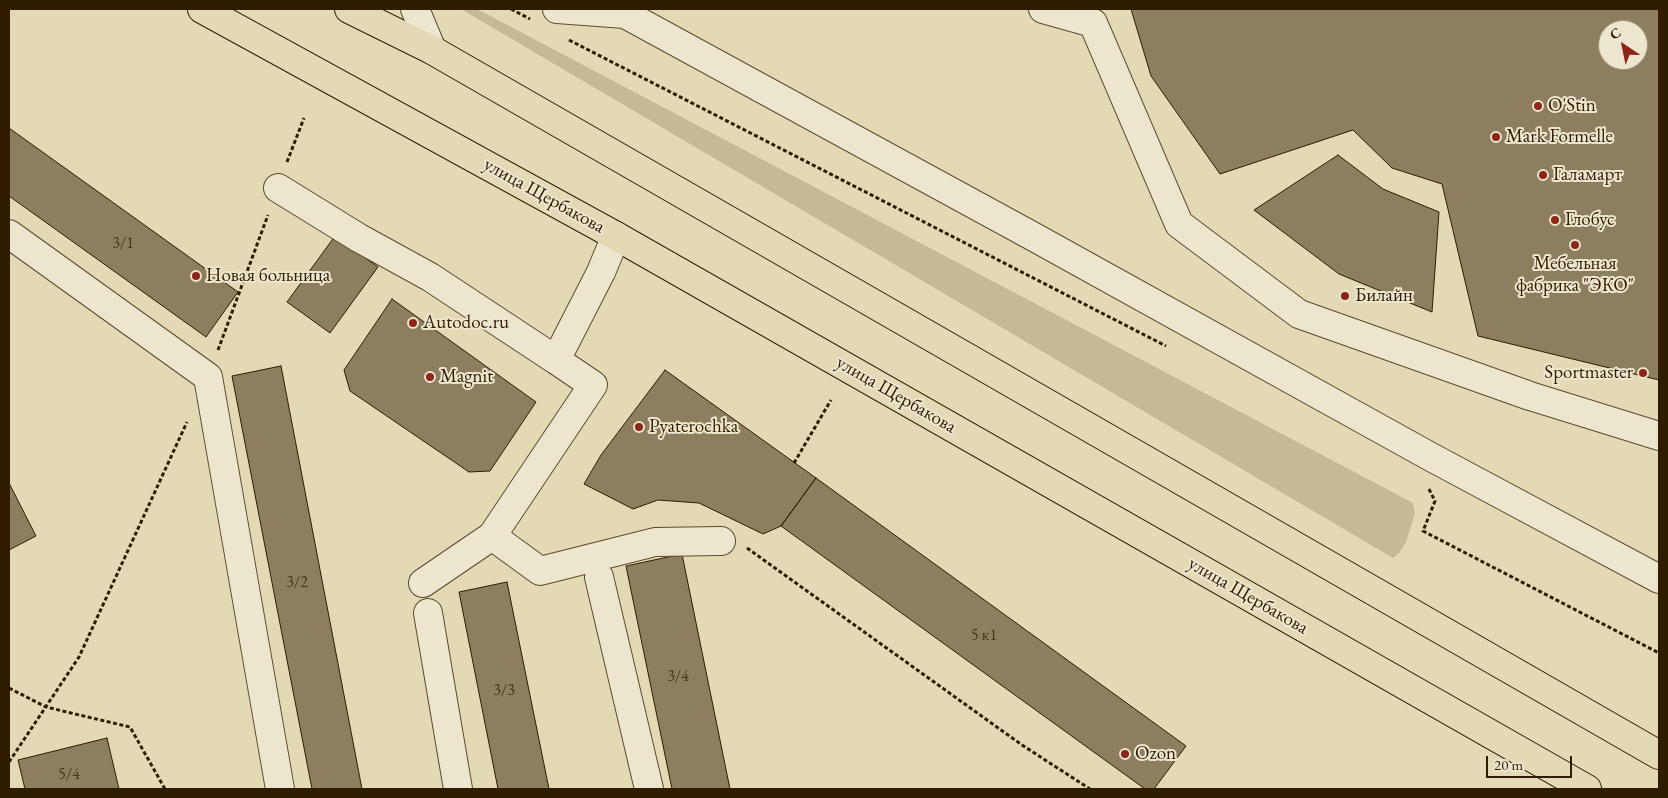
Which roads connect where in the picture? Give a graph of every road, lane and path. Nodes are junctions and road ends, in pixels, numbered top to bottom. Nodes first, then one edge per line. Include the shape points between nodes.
1 (202, 9) edge
2 (349, 9) edge
3 (415, 9) edge
4 (511, 9) edge
5 (1043, 9) edge
6 (627, 12) edge
7 (545, 15) edge
8 (567, 39) dead end
9 (432, 50) junction
10 (304, 118) dead end
11 (278, 188) junction
12 (9, 234) edge
13 (616, 236) junction
14 (1167, 346) dead end
15 (556, 360) junction
16 (208, 377) junction
17 (831, 400) dead end
18 (187, 422) dead end
19 (1659, 436) edge
20 (794, 463) dead end
21 (1427, 485) dead end
22 (492, 536) junction
23 (721, 541) joint
24 (599, 577) dead end
25 (1659, 579) edge
26 (423, 582) dead end
27 (428, 613) dead end
28 (1659, 653) edge
29 (9, 688) edge
30 (46, 708) junction
31 (1659, 755) edge
32 (9, 762) edge
33 (165, 789) edge
34 (280, 789) edge
35 (458, 789) edge
36 (649, 789) edge
37 (1090, 789) edge
38 (1587, 789) edge

1 - 13 main road, улица Щербакова
2 - 9 main road
3 - 9 lane
4 - 7 path
5 - 19 lane via 1093,23 1179,224 1300,314 1530,396
6 - 7 lane
6 - 25 lane via 1431,457
8 - 14 path
9 - 31 main road
10 - 11 path
11 - 15 lane via 430,277
11 - 16 path
12 - 16 lane
13 - 15 lane
13 - 38 main road, улица Щербакова
15 - 22 lane via 593,385
16 - 34 lane
17 - 20 path
18 - 30 path via 80,657
21 - 28 path via 1435,500 1423,531
22 - 23 lane via 540,571 655,542
22 - 26 lane
23 - 37 path via 739,543 1022,745
24 - 36 lane
27 - 35 lane
29 - 30 path
30 - 32 path
30 - 33 path via 130,727

